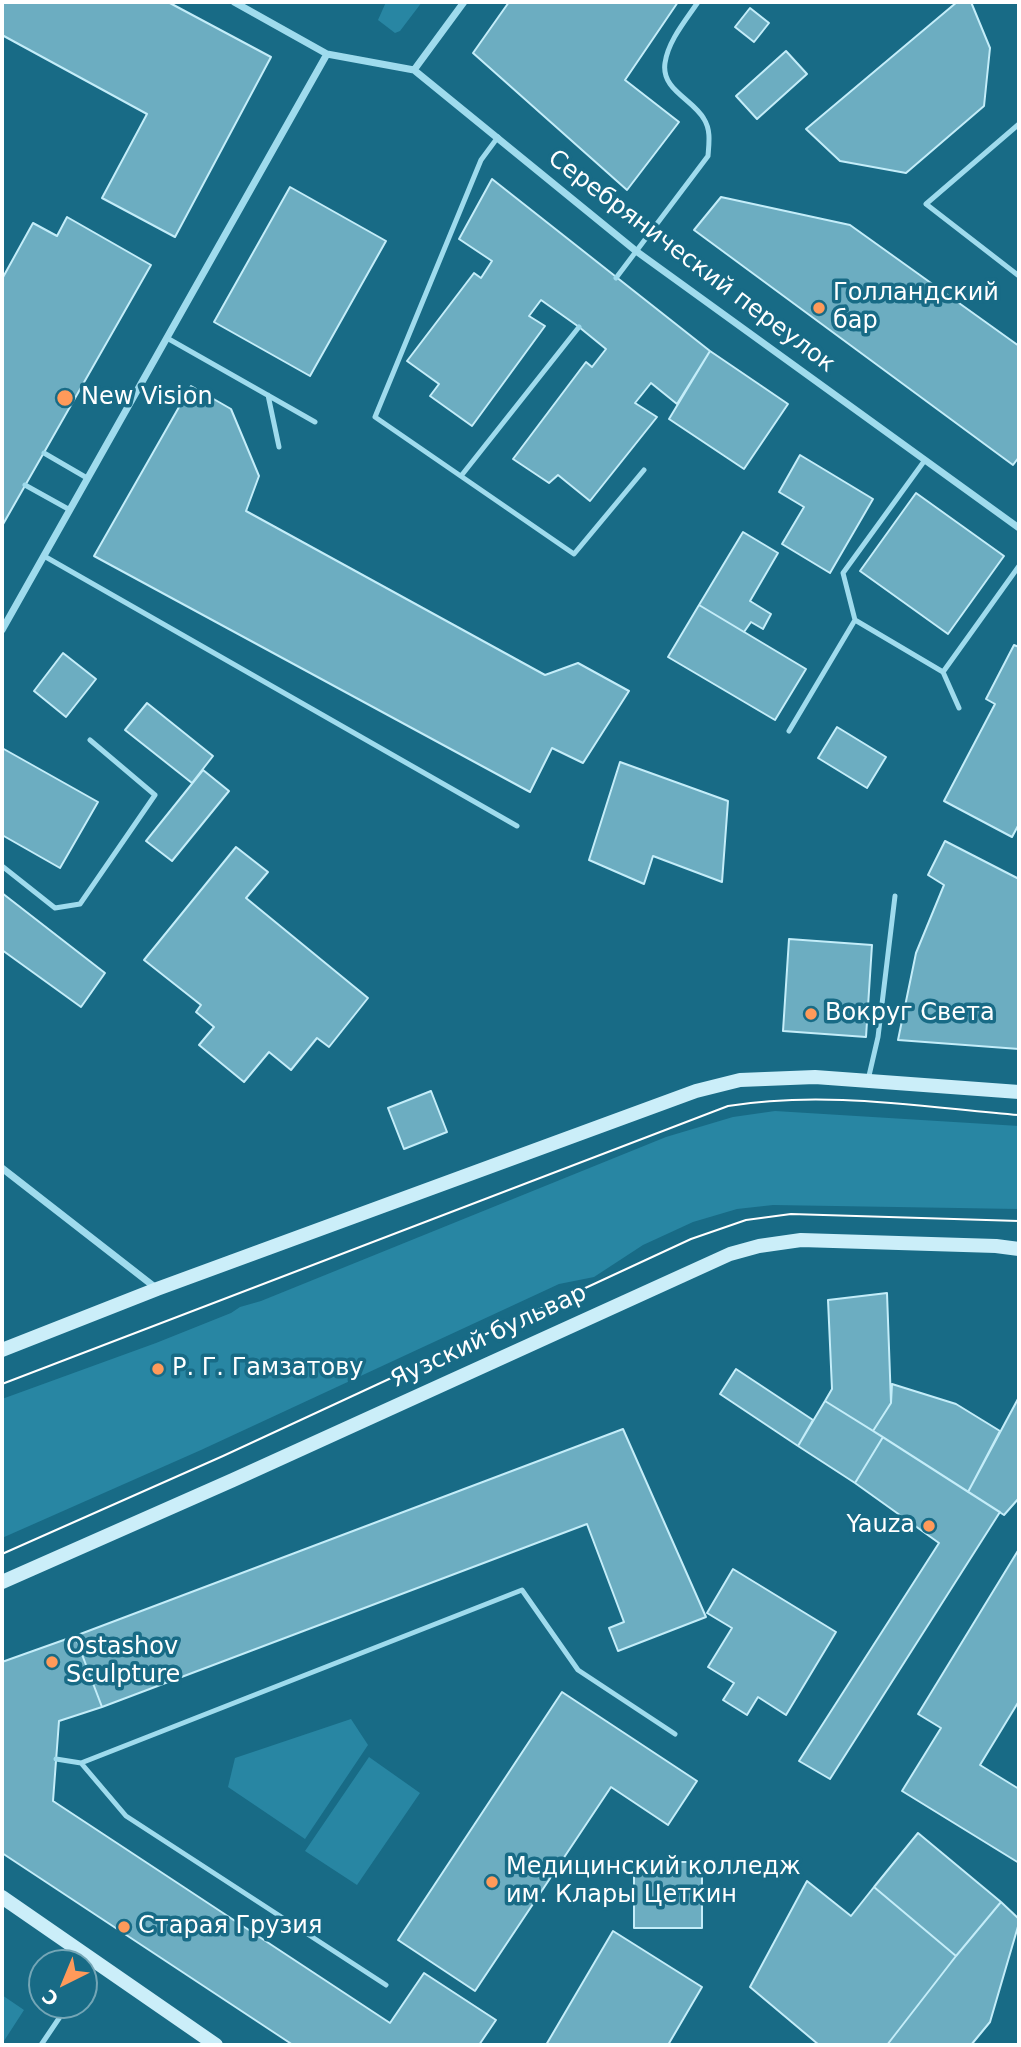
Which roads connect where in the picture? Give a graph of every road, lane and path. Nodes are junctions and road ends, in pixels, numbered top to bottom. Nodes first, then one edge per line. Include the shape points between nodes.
1 (234, 2) edge
2 (464, 2) edge
3 (698, 2) edge
4 (327, 54) junction
5 (414, 70) junction
6 (1019, 124) edge
7 (498, 137) junction
8 (636, 251) junction
9 (1019, 276) edge
10 (616, 278) dead end
11 (579, 327) dead end
12 (167, 338) junction
13 (268, 395) junction
14 (315, 422) dead end
15 (279, 447) dead end
16 (44, 453) dead end
17 (925, 460) junction
18 (644, 470) dead end
19 (461, 476) junction
20 (87, 478) junction
21 (25, 485) dead end
22 (69, 510) junction
23 (1019, 528) edge
24 (44, 556) junction
25 (1019, 566) edge
26 (855, 620) junction
27 (2, 629) edge
28 (943, 672) junction
29 (959, 708) dead end
30 (789, 731) dead end
31 (90, 740) dead end
32 (517, 826) dead end
33 (2, 866) edge
34 (895, 895) dead end
35 (868, 1080) junction
36 (1019, 1092) edge
37 (2, 1168) edge
38 (1019, 1249) edge
39 (157, 1289) junction
40 (2, 1350) edge
41 (2, 1582) edge
42 (675, 1734) dead end
43 (56, 1759) dead end
44 (81, 1763) junction
45 (2, 1897) edge
46 (78, 1949) edge
47 (98, 1963) edge
48 (387, 1985) dead end
49 (59, 2019) edge
50 (41, 2045) edge
51 (216, 2045) edge

1 - 4 street
2 - 5 street
3 - 8 lane via 671,43 664,65 668,83 704,117 708,156
4 - 5 street
4 - 12 street
5 - 7 street, Серебрянический переулок
6 - 9 lane via 926,204
7 - 8 street, Серебрянический переулок
7 - 19 lane via 481,160 375,416
8 - 10 lane
8 - 17 street, Серебрянический переулок
11 - 19 lane
12 - 13 lane
12 - 20 street
13 - 14 lane
13 - 15 lane
16 - 20 lane
17 - 23 street, Серебрянический переулок
17 - 26 lane via 843,573
18 - 19 lane via 574,554
20 - 22 street
21 - 22 lane
22 - 24 street
24 - 27 street
24 - 32 lane
25 - 28 lane
26 - 28 lane
26 - 30 lane
28 - 29 lane
31 - 33 lane via 155,795 95,883 80,904 55,908
34 - 35 lane
35 - 36 main road
35 - 39 main road via 781,1077 740,1080 696,1091
37 - 39 street
38 - 41 main road, Яузский бульвар via 801,1241 730,1254
39 - 40 main road
42 - 44 lane via 578,1670 522,1590
43 - 44 lane
44 - 48 lane via 127,1816
45 - 46 main road
47 - 51 main road
49 - 50 lane

